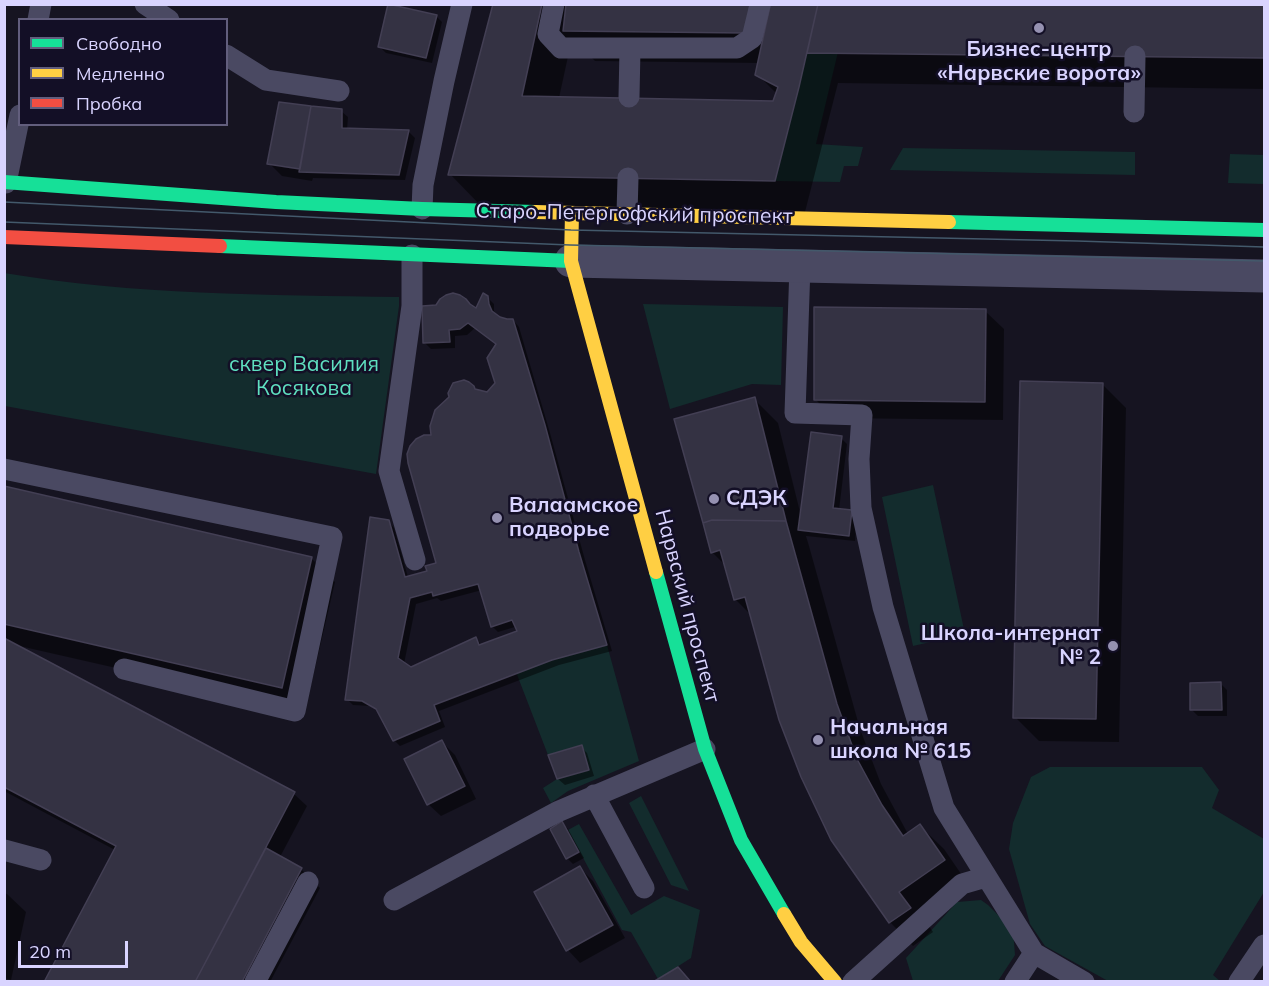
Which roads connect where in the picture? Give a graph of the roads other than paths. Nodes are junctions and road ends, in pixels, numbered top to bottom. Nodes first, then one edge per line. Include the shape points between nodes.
1 (145, 4) edge
2 (462, 4) edge
3 (554, 4) edge
4 (760, 5) edge
5 (166, 18) edge
6 (630, 49) junction
7 (228, 56) edge
8 (1135, 57) dead end
9 (339, 91) dead end
10 (629, 97) dead end
11 (1134, 112) dead end
12 (18, 125) edge
13 (628, 178) dead end
14 (5, 182) edge
15 (422, 209) junction
16 (572, 213) junction
17 (627, 214) junction
18 (1264, 230) edge
19 (4, 237) edge
20 (412, 255) junction
21 (571, 261) junction
22 (800, 266) junction
23 (1264, 276) edge
24 (4, 468) edge
25 (415, 560) dead end
26 (124, 669) dead end
27 (705, 749) junction
28 (594, 795) junction
29 (4, 850) edge
30 (41, 860) dead end
31 (986, 877) junction
32 (308, 882) dead end
33 (644, 888) dead end
34 (394, 900) dead end
35 (1264, 945) edge
36 (1034, 953) junction
37 (255, 981) edge
38 (835, 981) edge
39 (852, 981) edge
40 (1015, 981) edge
41 (1084, 981) edge
42 (1239, 981) edge

1 - 5 lane
2 - 15 lane via 425,173
3 - 6 lane via 548,34 561,48
4 - 6 lane via 752,38 737,48
6 - 10 lane
7 - 9 lane via 266,80
8 - 11 lane
12 - 14 lane
13 - 17 lane
14 - 15 main road, Старо-Петергофский проспект
15 - 16 main road, Старо-Петергофский проспект
16 - 17 main road, Старо-Петергофский проспект
16 - 21 main road, Нарвский проспект
17 - 18 main road, Старо-Петергофский проспект
19 - 20 main road
20 - 21 main road
20 - 25 lane via 411,306 388,471
21 - 22 street
21 - 27 main road, Нарвский проспект
22 - 23 street
22 - 31 lane via 795,413 862,415 861,508 883,607 944,808
24 - 26 lane via 332,537 295,711
27 - 28 lane
27 - 38 main road, Нарвский проспект via 741,840 801,942
28 - 33 lane
28 - 34 lane
29 - 30 lane
31 - 36 lane
31 - 39 lane via 962,884
32 - 37 lane
35 - 42 lane
36 - 40 lane
36 - 41 lane

